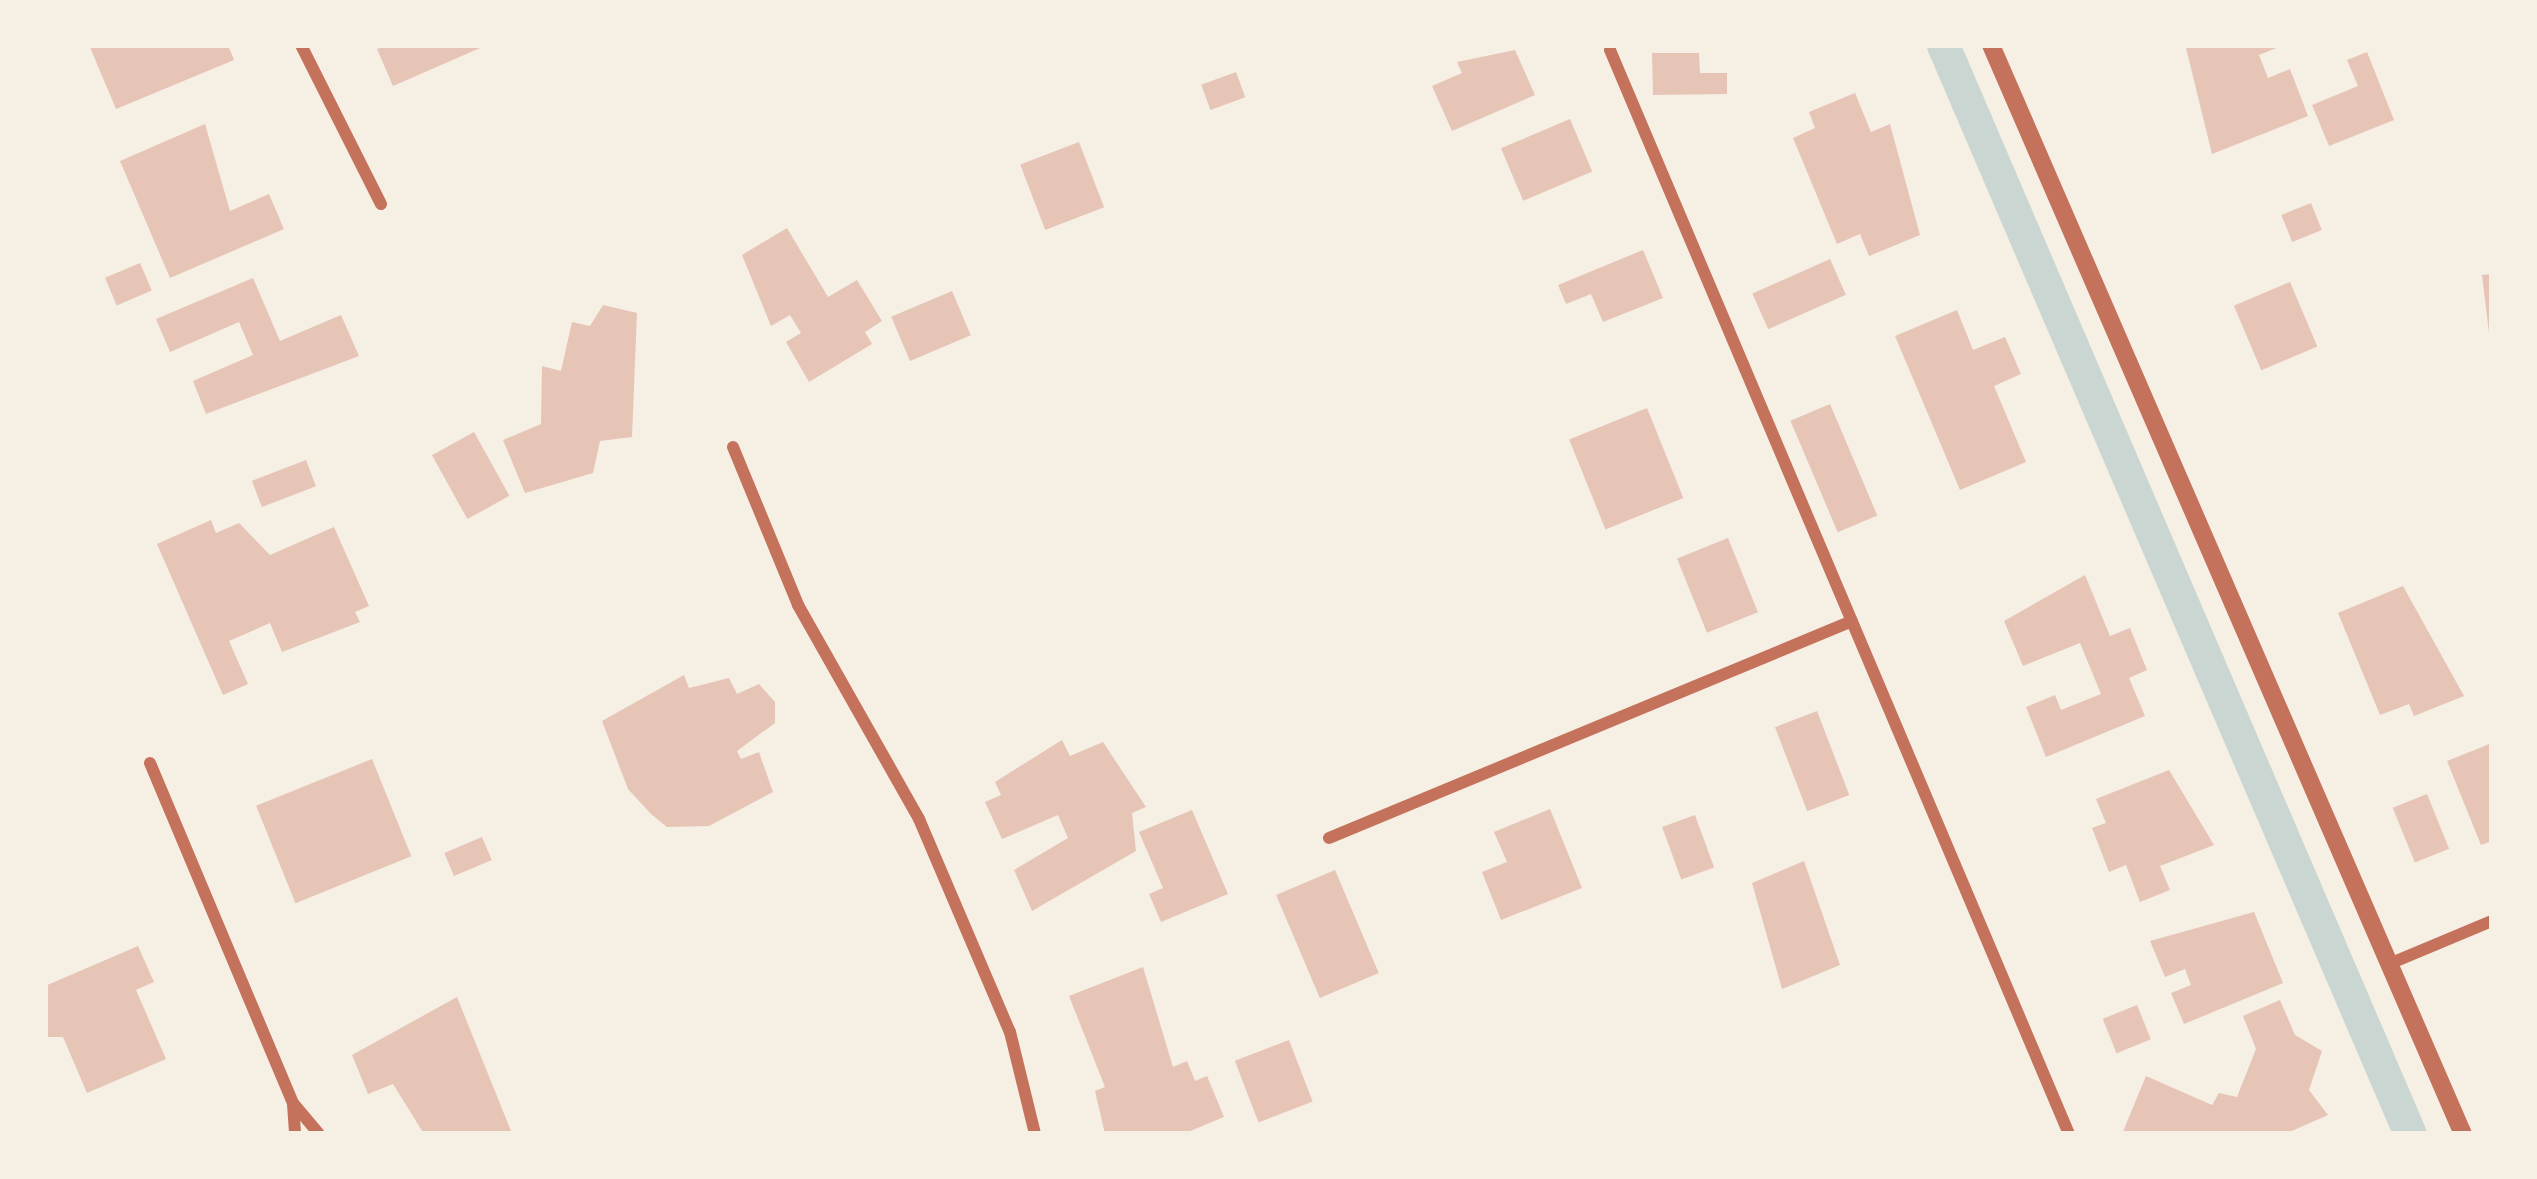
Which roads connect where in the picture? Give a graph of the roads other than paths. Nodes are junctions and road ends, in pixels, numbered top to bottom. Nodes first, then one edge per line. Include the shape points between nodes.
1 (301, 45) edge
2 (1991, 45) edge
3 (1610, 50) dead end
4 (381, 204) dead end
5 (733, 447) dead end
6 (1852, 622) junction
7 (150, 763) dead end
8 (1328, 838) dead end
9 (2492, 920) edge
10 (2389, 964) junction
11 (293, 1103) junction
12 (296, 1134) edge
13 (319, 1134) edge
14 (1035, 1134) edge
15 (2069, 1134) edge
16 (2463, 1134) edge

1 - 4 street
2 - 10 street
3 - 6 street
5 - 14 street via 798,605 920,819 1010,1032
6 - 8 street
6 - 15 street
7 - 11 street
9 - 10 street
10 - 16 street
11 - 12 street
11 - 13 street

